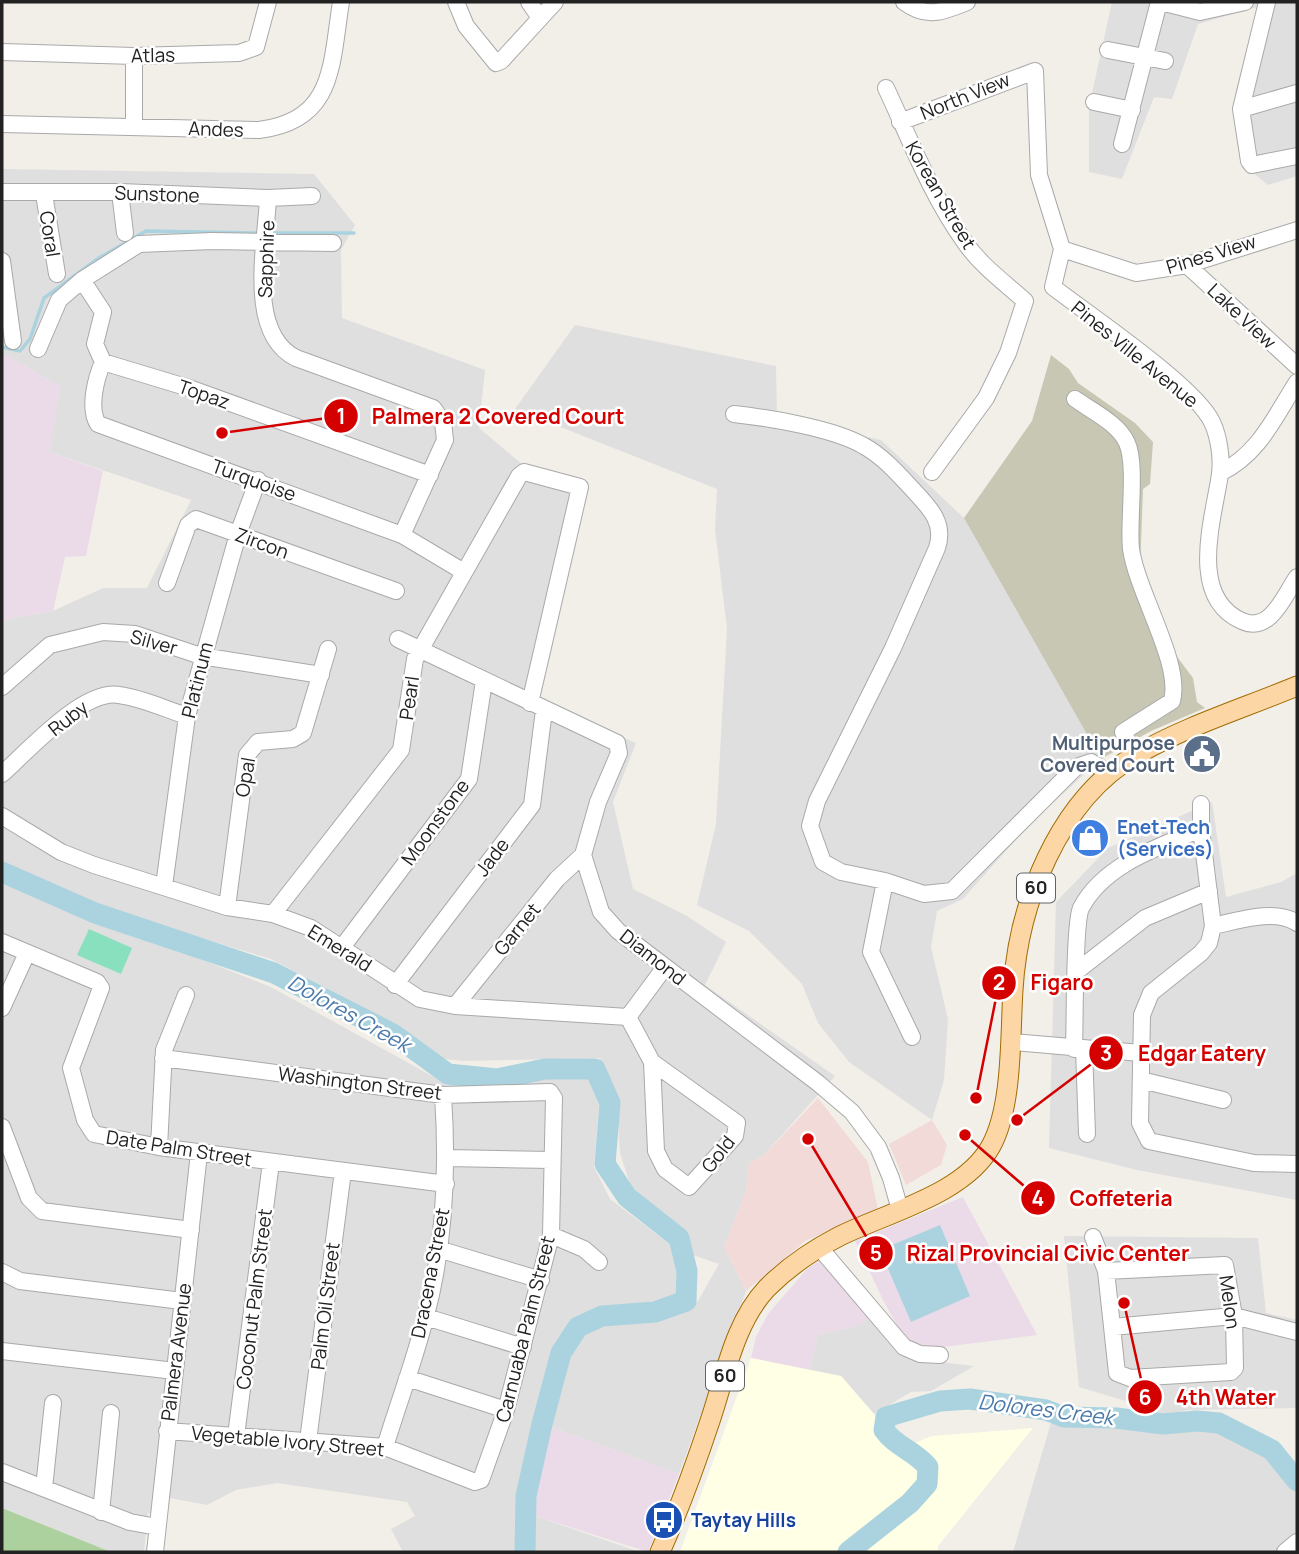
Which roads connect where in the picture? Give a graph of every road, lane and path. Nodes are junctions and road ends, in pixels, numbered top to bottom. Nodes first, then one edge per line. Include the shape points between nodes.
1 (268, 2) edge
2 (341, 2) edge
3 (456, 2) edge
4 (529, 2) edge
5 (555, 2) edge
6 (904, 2) edge
7 (967, 2) edge
8 (1160, 2) edge
9 (1245, 2) edge
10 (1267, 2) edge
11 (540, 18) junction
12 (1108, 50) dead end
13 (2, 52) edge
14 (134, 56) junction
15 (1144, 58) junction
16 (1165, 61) dead end
17 (886, 88) dead end
18 (1297, 93) edge
19 (1094, 102) dead end
20 (1241, 109) junction
21 (1132, 110) junction
22 (900, 122) junction
23 (2, 124) edge
24 (134, 126) junction
25 (1122, 144) dead end
26 (1297, 156) edge
27 (2, 192) edge
28 (120, 192) junction
29 (44, 194) junction
30 (312, 196) dead end
31 (268, 198) junction
32 (1297, 230) edge
33 (125, 233) dead end
34 (266, 243) junction
35 (333, 243) dead end
36 (1062, 249) junction
37 (2, 261) edge
38 (1187, 265) junction
39 (57, 274) dead end
40 (82, 280) junction
41 (1053, 288) junction
42 (1025, 301) junction
43 (13, 341) dead end
44 (38, 349) dead end
45 (103, 362) junction
46 (1297, 366) edge
47 (1297, 382) edge
48 (1075, 399) dead end
49 (734, 414) dead end
50 (530, 472) joint
51 (932, 472) dead end
52 (1220, 473) junction
53 (430, 475) junction
54 (258, 480) junction
55 (238, 534) junction
56 (402, 535) junction
57 (464, 572) junction
58 (1297, 577) edge
59 (167, 583) dead end
60 (396, 591) dead end
61 (398, 639) dead end
62 (328, 649) dead end
63 (419, 650) junction
64 (201, 656) junction
65 (321, 675) junction
66 (484, 681) junction
67 (1297, 686) edge
68 (2, 687) edge
69 (537, 707) junction
70 (187, 716) junction
71 (1135, 756) junction
72 (1111, 774) junction
73 (2, 775) edge
74 (1201, 804) dead end
75 (2, 816) edge
76 (1201, 829) junction
77 (583, 855) junction
78 (884, 881) junction
79 (164, 887) junction
80 (1209, 891) junction
81 (227, 907) junction
82 (273, 914) junction
83 (1297, 923) edge
84 (1213, 926) junction
85 (2, 942) edge
86 (343, 946) junction
87 (27, 953) junction
88 (665, 967) junction
89 (1077, 971) junction
90 (395, 985) junction
91 (186, 995) dead end
92 (455, 1006) junction
93 (2, 1008) edge
94 (628, 1017) junction
95 (912, 1037) dead end
96 (1012, 1042) junction
97 (1079, 1049) junction
98 (1141, 1053) junction
99 (163, 1058) junction
100 (652, 1062) junction
101 (1140, 1080) junction
102 (443, 1095) junction
103 (554, 1098) joint
104 (1223, 1100) dead end
105 (2, 1127) edge
106 (1087, 1134) dead end
107 (159, 1147) junction
108 (199, 1153) junction
109 (447, 1158) junction
110 (552, 1160) junction
111 (271, 1162) junction
112 (1297, 1164) edge
113 (343, 1171) junction
114 (446, 1184) junction
115 (900, 1210) junction
116 (191, 1230) junction
117 (551, 1235) junction
118 (1093, 1237) dead end
119 (819, 1247) junction
120 (438, 1249) junction
121 (599, 1262) dead end
122 (1106, 1271) junction
123 (2, 1272) edge
124 (541, 1280) junction
125 (182, 1301) junction
126 (1234, 1316) junction
127 (426, 1317) junction
128 (1112, 1327) junction
129 (1297, 1332) edge
130 (523, 1347) junction
131 (2, 1351) edge
132 (940, 1355) dead end
133 (175, 1371) junction
134 (407, 1377) junction
135 (53, 1403) dead end
136 (506, 1410) junction
137 (111, 1413) dead end
138 (167, 1431) junction
139 (236, 1436) junction
140 (308, 1441) junction
141 (385, 1447) junction
142 (2, 1472) edge
143 (485, 1475) joint
144 (44, 1488) junction
145 (101, 1512) junction
146 (157, 1527) junction
147 (155, 1552) edge
148 (660, 1552) edge

1 - 14 street, Atlas via 256,47 239,53
2 - 24 street, Andes via 324,89 307,114 289,124 259,130
3 - 11 street via 466,26 496,63
4 - 11 street
5 - 11 street
6 - 7 street via 929,14
8 - 9 street via 1200,12
8 - 15 street
10 - 20 street
12 - 15 street
13 - 14 street, Atlas
14 - 24 street
15 - 16 street
15 - 21 street
17 - 22 street, Korean Street
18 - 20 street
19 - 21 street
20 - 26 street via 1252,165
21 - 25 street
22 - 36 street, North View via 1030,71 1037,75 1039,175
22 - 42 street, Korean Street via 964,242
23 - 24 street, Andes
27 - 29 street, Sunstone
28 - 29 street, Sunstone
28 - 31 street, Sunstone
28 - 33 street
29 - 39 street, Coral
30 - 31 street, Sunstone
31 - 34 street, Sapphire
32 - 38 street, Pines View
34 - 35 street
34 - 40 street via 142,243
34 - 53 street, Sapphire via 263,300 271,335 296,358 433,408 446,431
36 - 38 street, Pines View via 1136,273
36 - 41 street, Pines Ville Avenue
37 - 43 street
38 - 46 street, Lake View
40 - 44 street via 54,306
40 - 45 street via 103,312 95,344
41 - 42 street
41 - 52 street, Pines Ville Avenue via 1192,396 1211,421 1219,443
42 - 51 street via 1008,353 986,398
45 - 53 street, Topaz
45 - 54 street, Turquoise via 93,410 98,424
47 - 52 street via 1255,448 1242,462
48 - 71 street via 1122,432 1129,447 1131,549 1174,680 1172,701 1123,732
49 - 78 street via 767,418 862,444 909,486 939,525 937,548 817,801 810,826 823,862 841,872
50 - 57 street, Pearl via 519,476
50 - 69 street, Jade via 580,487
52 - 58 street, Pines Ville Avenue via 1208,545 1210,584 1218,597 1237,619 1261,624 1270,619
53 - 56 street, Sapphire
54 - 55 street, Platinum
54 - 56 street, Turquoise
55 - 59 street, Zircon via 192,520
55 - 60 street, Zircon
55 - 64 street, Platinum
56 - 57 street, Turquoise
57 - 63 street, Pearl
61 - 63 street
62 - 65 street, Opal
63 - 66 street
63 - 82 street, Pearl via 401,750
64 - 65 street, Silver
64 - 68 street, Silver via 135,634 103,632 50,645
64 - 70 street, Platinum
65 - 81 street, Opal via 303,733 293,739 258,742 247,755
66 - 69 street
66 - 86 street, Moonstone via 469,779
67 - 71 main road, 60
69 - 77 street via 620,747
69 - 90 street, Jade via 532,805
70 - 73 street, Ruby via 118,694 97,696
70 - 79 street, Platinum
71 - 72 main road, 60
72 - 78 street via 1091,762 1076,767 952,891 924,894
72 - 96 main road, 60 via 1086,798 1058,838 1033,894 1013,989
74 - 76 street
75 - 79 street, Emerald via 61,852
76 - 80 street
76 - 89 street via 1136,858 1094,890 1080,911
77 - 88 street, Diamond via 601,912
77 - 92 street, Garnet via 557,879
78 - 95 street via 871,952
79 - 81 street, Emerald
80 - 84 street
80 - 89 street via 1145,918
81 - 82 street, Emerald
82 - 86 street, Emerald
83 - 84 street via 1289,917 1253,918
84 - 98 street via 1201,953 1150,993 1142,1015
85 - 87 street, Date Palm Street
86 - 90 street, Emerald
87 - 93 street
87 - 107 street, Date Palm Street via 97,982 101,988 71,1068 89,1128 94,1134
88 - 94 street
88 - 115 street, Diamond via 852,1112 878,1147
89 - 97 street
90 - 92 street, Emerald via 420,999
91 - 99 street
92 - 94 street, Emerald
94 - 100 street, Gold
96 - 97 street
96 - 115 main road, 60 via 991,1146 947,1188
97 - 98 street
97 - 106 street
98 - 101 street
99 - 102 street, Washington Street
99 - 107 street
100 - 100 street, Gold via 737,1123 735,1136 689,1187 665,1169 656,1151
101 - 104 street
101 - 112 street via 1140,1123 1149,1141 1254,1163
102 - 103 street, Washington Street via 550,1091
102 - 109 street, Dracena Street
103 - 110 street, Carnuaba Palm Street
105 - 116 street via 29,1198 42,1211
107 - 108 street, Date Palm Street
108 - 111 street, Date Palm Street
108 - 116 street, Palmera Avenue
109 - 110 street
109 - 114 street, Dracena Street
110 - 117 street, Carnuaba Palm Street
111 - 113 street, Date Palm Street
111 - 139 street, Coconut Palm Street
113 - 114 street, Date Palm Street
113 - 140 street, Palm Oil Street
114 - 120 street, Dracena Street
115 - 119 main road, 60
116 - 125 street, Palmera Avenue
117 - 121 street
117 - 124 street, Carnuaba Palm Street
118 - 122 street
119 - 132 street via 904,1347
119 - 148 main road, 60 via 794,1262 766,1289 740,1328 697,1460
120 - 124 street
120 - 127 street, Dracena Street
122 - 126 street, Melon via 1225,1265
122 - 128 street
123 - 125 street via 20,1281
124 - 130 street, Carnuaba Palm Street
125 - 133 street, Palmera Avenue
126 - 128 street
126 - 128 street, Melon via 1237,1362 1231,1372 1130,1378 1117,1373
126 - 129 street
127 - 130 street
127 - 134 street, Dracena Street
130 - 136 street, Carnuaba Palm Street
131 - 133 street
133 - 138 street, Palmera Avenue
134 - 136 street
134 - 141 street, Dracena Street
135 - 144 street
136 - 143 street, Carnuaba Palm Street
137 - 145 street
138 - 139 street, Vegetable Ivory Street
138 - 146 street, Palmera Avenue
139 - 140 street, Vegetable Ivory Street
140 - 141 street, Vegetable Ivory Street
141 - 143 street, Vegetable Ivory Street via 475,1482
142 - 144 street
144 - 145 street
145 - 146 street
146 - 147 street, Palmera Avenue

